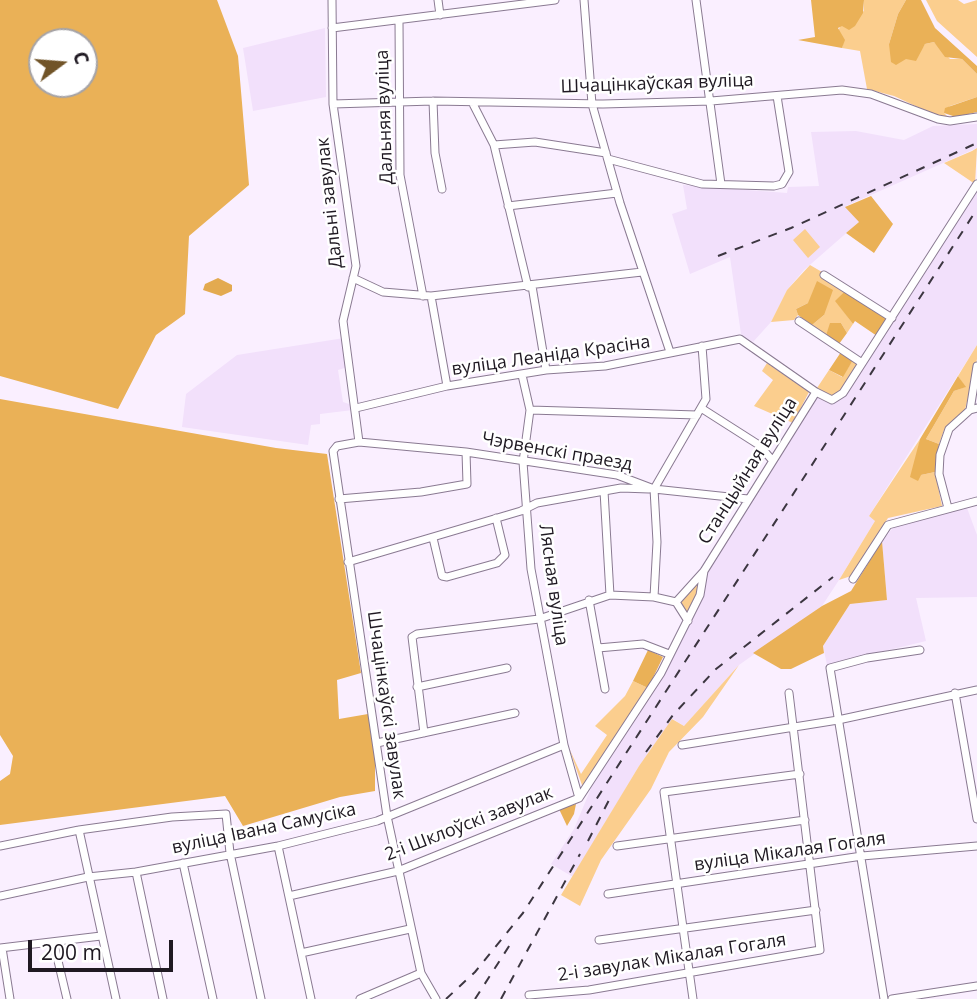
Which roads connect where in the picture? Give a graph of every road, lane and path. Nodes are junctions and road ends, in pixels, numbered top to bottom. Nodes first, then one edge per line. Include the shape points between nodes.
1 (332, 0) edge
2 (438, 0) edge
3 (555, 0) edge
4 (584, 0) edge
5 (696, 0) edge
6 (509, 3) edge
7 (440, 15) junction
8 (399, 20) junction
9 (332, 28) junction
10 (777, 96) junction
11 (433, 101) junction
12 (711, 101) junction
13 (472, 102) junction
14 (398, 103) junction
15 (333, 104) junction
16 (593, 104) junction
17 (977, 117) edge
18 (494, 145) junction
19 (607, 156) junction
20 (721, 184) junction
21 (977, 184) edge
22 (442, 189) dead end
23 (617, 193) junction
24 (508, 206) junction
25 (642, 272) junction
26 (824, 275) dead end
27 (353, 278) junction
28 (530, 287) junction
29 (427, 296) junction
30 (892, 318) junction
31 (799, 321) dead end
32 (702, 346) junction
33 (670, 352) junction
34 (862, 363) junction
35 (977, 366) edge
36 (546, 370) junction
37 (522, 374) junction
38 (447, 386) junction
39 (816, 392) junction
40 (356, 408) junction
41 (973, 409) edge
42 (530, 410) junction
43 (699, 412) junction
44 (359, 442) junction
45 (466, 452) junction
46 (772, 460) junction
47 (523, 463) junction
48 (654, 489) junction
49 (604, 491) junction
50 (339, 499) junction
51 (748, 499) junction
52 (977, 501) edge
53 (527, 507) junction
54 (948, 508) junction
55 (496, 518) junction
56 (433, 538) junction
57 (348, 562) junction
58 (704, 571) junction
59 (853, 579) dead end
60 (610, 595) junction
61 (654, 597) junction
62 (589, 600) junction
63 (676, 602) junction
64 (539, 619) junction
65 (688, 621) junction
66 (597, 648) junction
67 (920, 650) dead end
68 (668, 654) junction
69 (507, 668) dead end
70 (417, 687) junction
71 (605, 689) dead end
72 (977, 690) edge
73 (789, 693) dead end
74 (955, 693) junction
75 (515, 713) dead end
76 (838, 720) junction
77 (793, 727) junction
78 (424, 733) junction
79 (377, 743) junction
80 (564, 745) junction
81 (682, 745) dead end
82 (973, 761) edge
83 (800, 774) junction
84 (975, 792) edge
85 (579, 798) junction
86 (387, 816) junction
87 (977, 819) edge
88 (805, 820) junction
89 (79, 830) junction
90 (670, 839) junction
91 (0, 846) edge
92 (278, 846) junction
93 (617, 846) dead end
94 (977, 846) edge
95 (230, 853) junction
96 (862, 856) junction
97 (183, 863) junction
98 (811, 865) junction
99 (398, 871) junction
100 (136, 872) junction
101 (88, 877) junction
102 (679, 884) junction
103 (608, 894) dead end
104 (0, 896) edge
105 (289, 896) junction
106 (816, 910) junction
107 (410, 929) junction
108 (684, 930) junction
109 (101, 936) junction
110 (598, 940) dead end
111 (54, 944) junction
112 (1, 948) edge
113 (301, 953) junction
114 (421, 973) junction
115 (690, 973) junction
116 (977, 986) edge
117 (529, 995) dead end
118 (10, 999) edge
119 (66, 999) edge
120 (116, 999) edge
121 (163, 999) edge
122 (213, 999) edge
123 (261, 999) edge
124 (311, 999) edge
125 (360, 999) edge
126 (436, 999) edge
127 (693, 999) edge
128 (884, 999) edge
129 (892, 999) edge

1 - 9 street, Дальні завулак
2 - 7 street
3 - 6 street
4 - 16 street
5 - 12 street
6 - 7 street
7 - 8 street
8 - 9 street
8 - 14 street, Дальняя вуліца
9 - 15 street, Дальні завулак
10 - 12 street, Шчацінкаўская вуліца
10 - 17 street, Шчацінкаўская вуліца via 857,91 938,119
10 - 20 street via 789,172 786,179 774,186
11 - 13 street, Шчацінкаўская вуліца
11 - 14 street, Шчацінкаўская вуліца
11 - 22 street
12 - 16 street, Шчацінкаўская вуліца
12 - 20 street
13 - 16 street, Шчацінкаўская вуліца
13 - 18 street
14 - 15 street, Шчацінкаўская вуліца
14 - 29 street, Дальняя вуліца via 400,175
15 - 27 street, Дальні завулак via 355,253
16 - 19 street
18 - 19 street via 535,142
18 - 24 street
19 - 20 street via 702,184
19 - 23 street
21 - 30 street, Станцыйная вуліца
23 - 24 street
23 - 25 street
24 - 28 street
25 - 28 street
25 - 33 street
26 - 30 street
27 - 29 street via 383,292
27 - 40 street, Дальні завулак via 343,321
28 - 29 street
28 - 36 street
29 - 38 street, Дальняя вуліца
30 - 34 street, Станцыйная вуліца
31 - 34 street
32 - 33 street, вуліца Леаніда Красіна
32 - 39 street, вуліца Леаніда Красіна via 740,339
32 - 43 street via 706,399
33 - 36 street, вуліца Леаніда Красіна via 605,366
34 - 39 street, Станцыйная вуліца via 838,398 832,400
35 - 41 street
36 - 37 street, вуліца Леаніда Красіна
37 - 38 street, вуліца Леаніда Красіна
37 - 42 street, Лясная вуліца
38 - 40 street, вуліца Леаніда Красіна
39 - 46 street, Станцыйная вуліца
40 - 44 street, Дальні завулак
41 - 54 street via 949,429 940,455 939,474
42 - 43 street
42 - 47 street, Лясная вуліца
43 - 46 street via 759,445
43 - 48 street
44 - 45 street, Чэрвенскі праезд
44 - 50 street, Шчацінкаўскі завулак via 333,451
45 - 47 street, Чэрвенскі праезд
45 - 50 street via 467,484
46 - 51 street, Станцыйная вуліца
47 - 48 street, Чэрвенскі праезд via 617,475
47 - 53 street, Лясная вуліца
48 - 49 street
48 - 51 street, Чэрвенскі праезд
48 - 61 street
49 - 53 street
49 - 60 street
50 - 57 street, Шчацінкаўскі завулак
51 - 58 street, Станцыйная вуліца
52 - 54 street
53 - 55 street
53 - 64 street, Лясная вуліца
54 - 59 street via 888,525
55 - 56 street
55 - 56 street via 505,555 497,563 447,578 442,576
56 - 57 street
57 - 79 street, Шчацінкаўскі завулак
58 - 63 street, Станцыйная вуліца
58 - 65 street via 700,595
60 - 61 street
60 - 62 street
61 - 63 street
62 - 64 street
62 - 66 street
63 - 65 street
64 - 70 street via 412,637
64 - 80 street, Лясная вуліца
65 - 68 street
66 - 68 street via 643,644
66 - 71 street
67 - 76 street via 830,668
68 - 85 street via 661,673
69 - 70 street
70 - 78 street
72 - 74 street
73 - 77 street
74 - 76 street
74 - 82 street
75 - 78 street
76 - 77 street
76 - 96 street
77 - 81 street
77 - 83 street
78 - 79 street
79 - 86 street, Шчацінкаўскі завулак
80 - 85 street, Лясная вуліца
80 - 86 street, вуліца Івана Самусіка
82 - 84 street
83 - 88 street
83 - 90 street via 664,792
84 - 87 street
85 - 99 street, 2-і Шклоўскі завулак
86 - 92 street, вуліца Івана Самусіка
86 - 99 street, Шчацінкаўскі завулак
88 - 90 street
88 - 98 street
89 - 91 street
89 - 95 street via 222,813 229,818
89 - 101 street
90 - 93 street
90 - 102 street
92 - 95 street, вуліца Івана Самусіка
92 - 105 street
94 - 96 street, вуліца Мікалая Гогаля
95 - 97 street, вуліца Івана Самусіка
95 - 123 street
96 - 98 street, вуліца Мікалая Гогаля
96 - 128 street
97 - 100 street, вуліца Івана Самусіка
97 - 122 street
98 - 102 street, вуліца Мікалая Гогаля
98 - 106 street
99 - 105 street, 2-і Шклоўскі завулак
99 - 107 street, Шчацінкаўскі завулак
100 - 101 street, вуліца Івана Самусіка
100 - 121 street
101 - 104 street, вуліца Івана Самусіка
101 - 109 street
102 - 103 street, вуліца Мікалая Гогаля
102 - 108 street
105 - 113 street
106 - 108 street
106 - 115 street, 2-і завулак Мікалая Гогаля via 820,950
107 - 113 street
107 - 114 street, Шчацінкаўскі завулак
108 - 110 street
108 - 115 street
109 - 111 street
109 - 120 street
111 - 112 street
111 - 119 street
112 - 118 street
113 - 124 street
114 - 125 street
114 - 126 street, Шчацінкаўскі завулак
115 - 117 street, 2-і завулак Мікалая Гогаля
115 - 127 street
116 - 129 street

